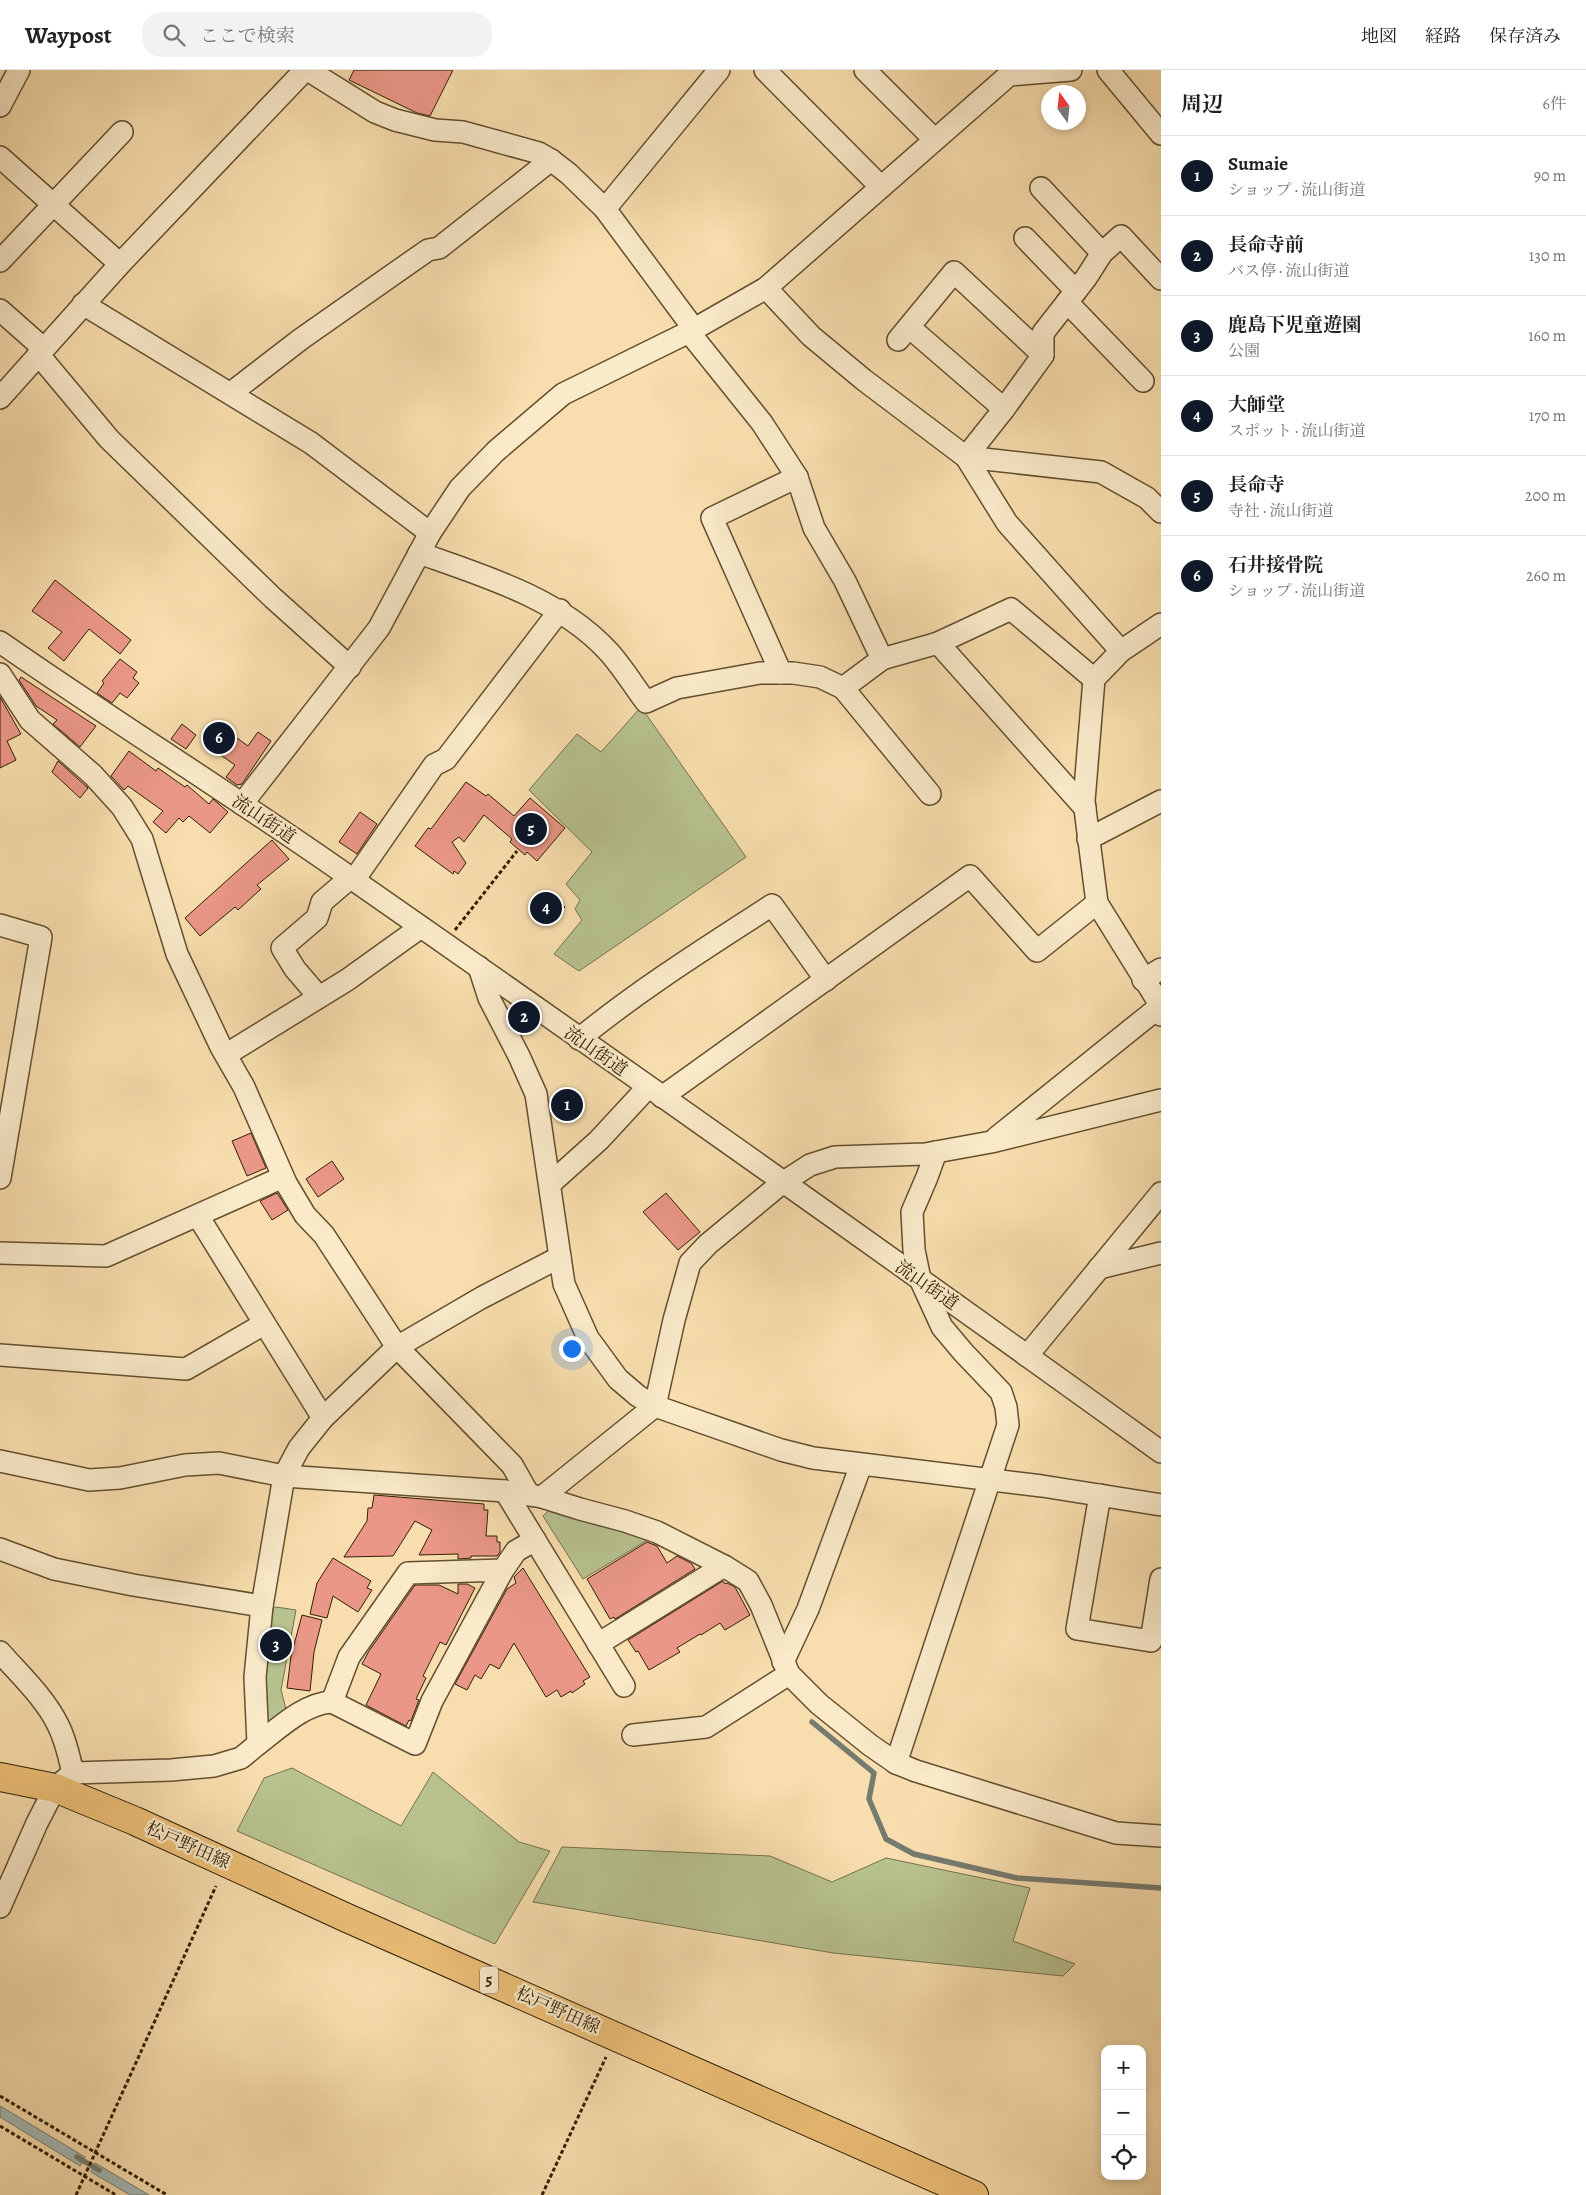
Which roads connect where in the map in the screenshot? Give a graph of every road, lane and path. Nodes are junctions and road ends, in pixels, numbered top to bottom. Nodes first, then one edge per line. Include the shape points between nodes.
1 (19, 70) edge
2 (307, 70) edge
3 (718, 70) edge
4 (765, 70) edge
5 (864, 70) edge
6 (1071, 70) edge
7 (1108, 70) edge
8 (0, 106) edge
9 (122, 132) dead end
10 (1161, 134) edge
11 (934, 139) junction
12 (0, 157) edge
13 (551, 160) junction
14 (881, 187) junction
15 (1041, 188) dead end
16 (52, 204) junction
17 (605, 209) junction
18 (1024, 238) dead end
19 (1102, 254) junction
20 (0, 261) edge
21 (120, 264) junction
22 (1157, 267) edge
23 (766, 288) junction
24 (1072, 296) junction
25 (83, 304) junction
26 (0, 310) edge
27 (692, 330) junction
28 (41, 351) junction
29 (1043, 355) junction
30 (1143, 381) dead end
31 (231, 393) junction
32 (0, 398) edge
33 (1004, 409) junction
34 (966, 456) junction
35 (797, 477) junction
36 (1161, 512) edge
37 (430, 533) junction
38 (419, 553) junction
39 (560, 610) junction
40 (1161, 624) edge
41 (0, 642) edge
42 (938, 643) junction
43 (1121, 651) junction
44 (882, 659) junction
45 (350, 667) junction
46 (781, 672) junction
47 (0, 674) edge
48 (1094, 679) junction
49 (843, 688) junction
50 (930, 794) dead end
51 (1161, 801) edge
52 (242, 804) junction
53 (1085, 808) junction
54 (1088, 839) junction
55 (517, 851) dead end
56 (352, 879) junction
57 (1097, 903) junction
58 (0, 925) edge
59 (420, 927) junction
60 (444, 944) junction
61 (479, 967) junction
62 (1152, 974) edge
63 (826, 980) junction
64 (319, 997) junction
65 (1159, 1012) edge
66 (579, 1039) junction
67 (227, 1054) junction
68 (655, 1092) junction
69 (1161, 1100) edge
70 (990, 1142) junction
71 (936, 1152) junction
72 (284, 1177) junction
73 (0, 1178) edge
74 (782, 1183) junction
75 (550, 1184) junction
76 (1161, 1193) edge
77 (198, 1216) junction
78 (1161, 1253) edge
79 (0, 1254) edge
80 (560, 1257) junction
81 (1099, 1268) junction
82 (920, 1279) junction
83 (264, 1324) junction
84 (397, 1347) junction
85 (0, 1355) edge
86 (1027, 1356) junction
87 (655, 1406) junction
88 (323, 1418) junction
89 (1161, 1452) edge
90 (0, 1460) edge
91 (861, 1465) junction
92 (284, 1476) junction
93 (991, 1479) junction
94 (505, 1491) junction
95 (1100, 1495) junction
96 (536, 1496) junction
97 (1161, 1505) edge
98 (535, 1540) junction
99 (0, 1549) edge
100 (724, 1566) junction
101 (503, 1570) junction
102 (1161, 1579) edge
103 (1159, 1601) edge
104 (262, 1606) junction
105 (598, 1644) junction
106 (0, 1652) edge
107 (786, 1668) junction
108 (624, 1686) dead end
109 (332, 1702) junction
110 (633, 1735) dead end
111 (258, 1744) junction
112 (896, 1763) junction
113 (0, 1777) edge
114 (64, 1780) junction
115 (1161, 1836) edge
116 (216, 1886) dead end
117 (0, 1908) edge
118 (616, 2036) junction
119 (0, 2096) edge
120 (0, 2126) edge
121 (95, 2153) junction
122 (84, 2177) junction
123 (76, 2195) edge
124 (116, 2195) edge
125 (167, 2195) edge
126 (542, 2195) edge
127 (974, 2195) edge

1 - 8 street
2 - 13 street via 375,112 395,120 435,130 463,132 539,153
2 - 21 street
3 - 17 street
4 - 14 street
5 - 11 street
6 - 11 street via 1009,75
7 - 10 street
9 - 16 street
11 - 14 street
12 - 16 street
13 - 17 street
13 - 31 street via 439,248 428,250
14 - 23 street
15 - 19 street
16 - 20 street
16 - 21 street
17 - 27 street
18 - 24 street
19 - 22 street via 1121,236
19 - 24 street
21 - 25 street
23 - 27 street
23 - 34 street via 811,336
24 - 29 street via 1043,333
24 - 30 street
25 - 28 street
25 - 31 street
26 - 28 street
27 - 35 street via 762,423
27 - 37 street via 563,394 496,451 460,488
28 - 32 street
28 - 45 street via 109,439 273,598
29 - 33 street
29 - 33 street via 954,272 903,334
31 - 37 street via 311,443
33 - 34 street
34 - 36 street via 1101,472 1147,498
34 - 43 street via 1007,523
35 - 44 street via 814,528
35 - 46 street via 712,518
37 - 38 street
38 - 39 street via 489,578
38 - 45 street via 379,628
39 - 46 street via 607,650 646,702 677,688
39 - 56 street via 446,759 434,765
40 - 43 street
41 - 52 street, 流山街道 via 100,712
42 - 44 street
42 - 48 street via 1011,609
42 - 53 street
43 - 48 street
44 - 49 street
45 - 52 street
46 - 49 street via 820,677
47 - 67 street via 30,720 93,775 122,808 142,839 178,954
48 - 53 street
49 - 50 street
51 - 54 street
52 - 56 street, 流山街道
53 - 54 street
54 - 57 street
55 - 60 path
56 - 59 street, 流山街道
56 - 64 street via 322,902 317,918 282,948
57 - 62 street
57 - 63 street via 1037,951 970,876
58 - 73 street via 41,937
59 - 60 street, 流山街道
59 - 64 street
60 - 61 street, 流山街道
61 - 66 street, 流山街道
61 - 75 street via 489,998 536,1094
62 - 65 street
63 - 66 street via 772,905 621,1005
63 - 68 street
64 - 67 street
65 - 70 street
66 - 68 street, 流山街道
67 - 72 street
68 - 74 street, 流山街道
68 - 75 street
69 - 70 street
70 - 71 street
71 - 74 street via 835,1157 810,1165
71 - 82 street via 912,1212 914,1250
72 - 77 street
72 - 84 street via 305,1215 324,1235
74 - 82 street, 流山街道
74 - 87 street via 708,1244 690,1263
75 - 80 street
76 - 81 street
77 - 79 street via 106,1256
77 - 83 street
78 - 81 street
80 - 84 street
80 - 87 street via 564,1284 588,1338 618,1379
81 - 86 street
82 - 86 street, 流山街道
82 - 93 street via 942,1327 1001,1392 1006,1406 1008,1425
83 - 85 street via 186,1369
83 - 88 street
84 - 88 street
84 - 96 street via 512,1465
86 - 89 street, 流山街道
87 - 91 street via 781,1450
87 - 96 street
88 - 92 street via 299,1448
90 - 92 street via 89,1480 219,1463
91 - 93 street
91 - 107 street
92 - 94 street
92 - 104 street
93 - 95 street
93 - 112 street
94 - 96 street
94 - 98 street
95 - 97 street
95 - 103 street via 1077,1629 1151,1641
96 - 100 street via 657,1532
98 - 101 street via 516,1551
98 - 105 street
99 - 104 street via 54,1569
100 - 105 street
100 - 107 street via 748,1581
101 - 109 street via 408,1573 349,1658
101 - 109 street via 432,1701 415,1744
102 - 103 street
104 - 111 street via 255,1677
105 - 108 street
106 - 114 street via 58,1724 67,1748
107 - 110 street via 706,1727
107 - 112 street via 819,1704
109 - 111 street via 320,1702
111 - 114 street via 241,1758 214,1766
112 - 115 street via 1088,1825 1116,1832
113 - 114 main road, 松戸野田線 / 5
114 - 117 street via 36,1823
114 - 118 main road, 松戸野田線 / 5 via 135,1821
116 - 121 path
118 - 126 path
118 - 127 main road, 松戸野田線 / 5
119 - 121 path
120 - 122 path
121 - 122 path
121 - 125 path
122 - 123 path
122 - 124 path

